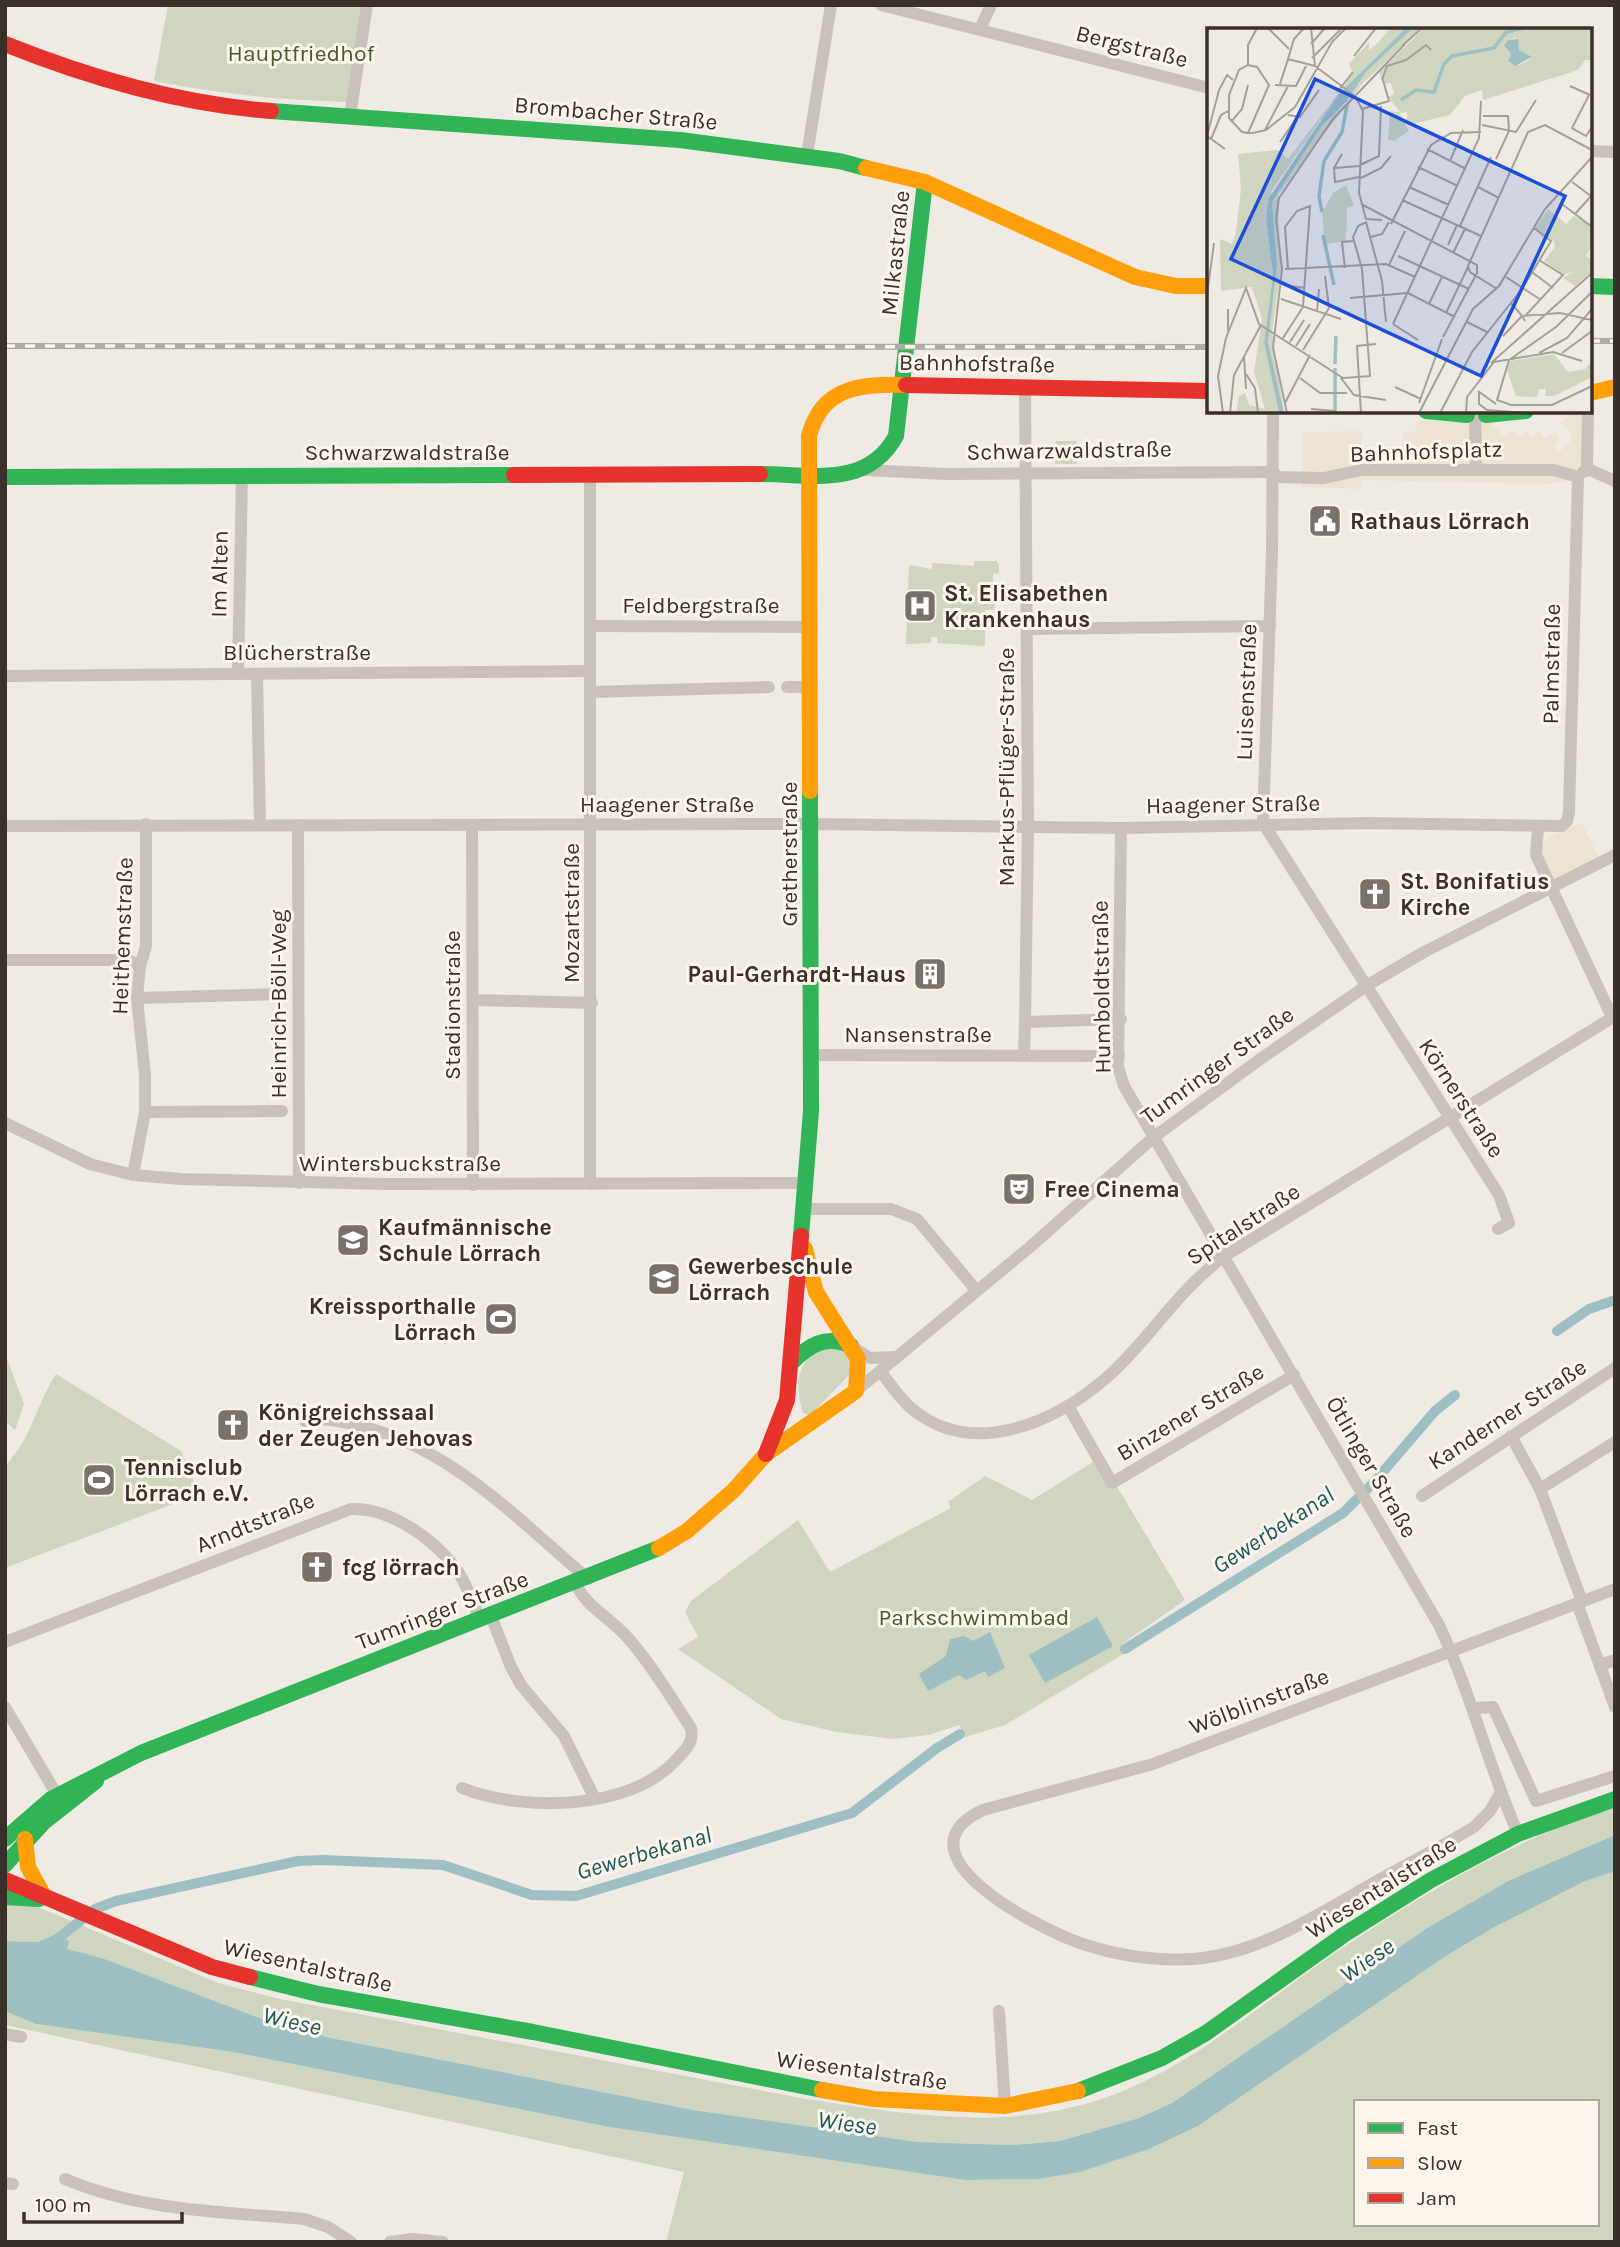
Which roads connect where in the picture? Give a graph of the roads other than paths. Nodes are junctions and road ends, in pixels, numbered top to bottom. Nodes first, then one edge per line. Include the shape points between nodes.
1 (367, 5) edge
2 (831, 5) edge
3 (881, 5) edge
4 (991, 5) edge
5 (980, 29) junction
6 (5, 44) edge
7 (1207, 87) edge
8 (350, 116) junction
9 (1592, 151) edge
10 (1615, 152) edge
11 (807, 155) junction
12 (925, 182) junction
13 (1207, 286) edge
14 (1592, 286) edge
15 (1615, 286) edge
16 (1025, 386) junction
17 (1615, 387) edge
18 (1207, 391) edge
19 (1592, 393) edge
20 (1273, 413) edge
21 (1588, 413) edge
22 (1476, 414) edge
23 (864, 470) junction
24 (1476, 470) junction
25 (1584, 473) junction
26 (590, 474) junction
27 (810, 474) junction
28 (1026, 474) junction
29 (242, 475) junction
30 (1274, 475) junction
31 (5, 477) edge
32 (1615, 481) edge
33 (590, 626) junction
34 (1270, 626) junction
35 (812, 627) junction
36 (1027, 629) junction
37 (590, 671) junction
38 (238, 673) junction
39 (257, 674) junction
40 (5, 676) edge
41 (769, 687) dead end
42 (787, 687) dead end
43 (812, 687) junction
44 (590, 692) junction
45 (1263, 823) junction
46 (146, 824) junction
47 (811, 824) junction
48 (260, 825) junction
49 (298, 825) junction
50 (472, 825) junction
51 (592, 825) junction
52 (5, 826) edge
53 (1028, 827) junction
54 (1121, 828) junction
55 (1538, 828) junction
56 (1615, 855) edge
57 (1549, 887) junction
58 (5, 960) edge
59 (140, 966) junction
60 (1366, 986) junction
61 (282, 994) dead end
62 (137, 998) junction
63 (474, 1000) junction
64 (592, 1003) junction
65 (1613, 1017) edge
66 (1121, 1019) junction
67 (1025, 1022) junction
68 (812, 1055) junction
69 (1024, 1055) junction
70 (1119, 1056) junction
71 (282, 1111) dead end
72 (145, 1112) junction
73 (1449, 1118) junction
74 (5, 1123) edge
75 (1154, 1137) junction
76 (133, 1174) junction
77 (299, 1183) junction
78 (806, 1183) junction
79 (590, 1184) junction
80 (473, 1185) junction
81 (804, 1209) junction
82 (1498, 1229) dead end
83 (803, 1235) junction
84 (1223, 1257) junction
85 (976, 1290) junction
86 (854, 1349) junction
87 (895, 1357) junction
88 (791, 1363) junction
89 (1615, 1368) edge
90 (880, 1371) junction
91 (1294, 1375) junction
92 (856, 1391) junction
93 (787, 1399) junction
94 (1068, 1406) junction
95 (305, 1421) dead end
96 (803, 1427) junction
97 (1511, 1436) junction
98 (1615, 1442) edge
99 (766, 1454) junction
100 (1540, 1489) junction
101 (1422, 1496) dead end
102 (581, 1581) junction
103 (1615, 1589) edge
104 (1580, 1602) junction
105 (485, 1618) junction
106 (5, 1642) edge
107 (1451, 1650) junction
108 (1615, 1660) edge
109 (1600, 1665) junction
110 (5, 1707) edge
111 (1615, 1707) edge
112 (1475, 1708) junction
113 (1615, 1776) edge
114 (462, 1788) dead end
115 (1500, 1793) junction
116 (594, 1799) junction
117 (1615, 1799) edge
118 (59, 1801) junction
119 (1518, 1835) junction
120 (5, 1839) edge
121 (25, 1839) junction
122 (5, 1865) edge
123 (5, 1880) edge
124 (5, 1897) edge
125 (47, 1898) junction
126 (999, 2011) dead end
127 (5, 2034) edge
128 (21, 2037) dead end
129 (1005, 2106) junction
130 (65, 2179) dead end
131 (351, 2242) edge
132 (390, 2242) edge
133 (443, 2242) edge

1 - 8 street
2 - 11 street
3 - 5 street, Bergstraße
4 - 5 street
5 - 7 street, Bergstraße
6 - 8 main road, Brombacher Straße via 67,70 164,98
8 - 11 main road, Brombacher Straße via 680,139
9 - 10 street
11 - 12 main road, Brombacher Straße
12 - 13 main road, Brombacher Straße via 1137,277 1176,286
12 - 23 main road, Milkastraße via 896,436 886,455
14 - 15 main road
16 - 18 main road, Bahnhofstraße
16 - 27 main road, Bahnhofstraße via 876,384 839,393 816,413 809,436
16 - 28 street, Markus-Pflüger-Straße
17 - 19 main road
20 - 30 street, Luisenstraße
21 - 25 street, Palmstraße
22 - 24 street
23 - 27 main road
23 - 28 street, Schwarzwaldstraße
24 - 25 street, Bahnhofsplatz
24 - 30 street, Bahnhofsplatz via 1391,475 1361,470 1324,478
25 - 32 street, Bahnhofsplatz
25 - 55 street, Palmstraße via 1573,590 1569,813 1562,826
26 - 27 main road, Schwarzwaldstraße
26 - 29 main road, Schwarzwaldstraße
26 - 33 street, Mozartstraße
27 - 35 main road, Gretherstraße
28 - 30 street, Schwarzwaldstraße
28 - 36 street, Markus-Pflüger-Straße
29 - 31 main road, Schwarzwaldstraße
29 - 38 street, Im Alten
30 - 34 street, Luisenstraße
33 - 35 street, Feldbergstraße
33 - 37 street, Mozartstraße
34 - 36 street
34 - 45 street, Luisenstraße
35 - 43 main road, Gretherstraße
36 - 53 street, Markus-Pflüger-Straße
37 - 39 street, Blücherstraße
37 - 44 street, Mozartstraße
38 - 39 street, Blücherstraße
38 - 40 street, Blücherstraße
39 - 48 street
41 - 44 street
42 - 43 street
43 - 47 main road, Gretherstraße
44 - 51 street, Mozartstraße
45 - 54 street, Haagener Straße
45 - 55 street, Haagener Straße
45 - 60 street
46 - 48 street, Haagener Straße
46 - 52 street, Haagener Straße
46 - 59 street, Heithemstraße via 146,946
47 - 51 street, Haagener Straße
47 - 53 street, Haagener Straße
47 - 68 main road, Gretherstraße
48 - 49 street, Haagener Straße
49 - 50 street, Haagener Straße
49 - 77 street, Heinrich-Böll-Weg
50 - 51 street, Haagener Straße
50 - 63 street, Stadionstraße
51 - 64 street, Mozartstraße
53 - 54 street, Haagener Straße
53 - 67 street, Markus-Pflüger-Straße
54 - 66 street, Humboldtstraße
55 - 57 street via 1536,855
56 - 57 street, Tumringer Straße
57 - 60 street, Tumringer Straße
57 - 65 street
58 - 59 street via 128,960
59 - 62 street, Heithemstraße
60 - 73 street, Körnerstraße
60 - 75 street, Tumringer Straße
61 - 62 street
62 - 72 street, Heithemstraße
63 - 64 street
63 - 80 street, Stadionstraße
64 - 79 street, Mozartstraße
65 - 73 street, Spitalstraße
66 - 67 street, Nansenstraße
66 - 70 street, Humboldtstraße
67 - 69 street, Nansenstraße
68 - 69 street, Nansenstraße
68 - 78 main road, Gretherstraße
69 - 70 street, Nansenstraße
70 - 75 street, Humboldtstraße via 1124,1086
71 - 72 street
72 - 76 street, Heithemstraße
73 - 82 street, Körnerstraße via 1499,1195 1509,1223
73 - 84 street, Spitalstraße
74 - 76 street, Wintersbuckstraße via 90,1164
75 - 84 street, Ötlinger Straße
75 - 85 street, Tumringer Straße
76 - 77 street, Wintersbuckstraße
77 - 80 street, Wintersbuckstraße
78 - 79 street, Wintersbuckstraße
78 - 81 main road, Gretherstraße
79 - 80 street, Wintersbuckstraße
81 - 83 main road, Gretherstraße
81 - 85 street via 891,1209 917,1219
83 - 86 main road, Gretherstraße via 816,1292
83 - 88 main road, Gretherstraße
84 - 91 street, Ötlinger Straße
84 - 94 street, Spitalstraße via 1192,1281 1105,1379
85 - 87 street, Tumringer Straße
86 - 87 street via 870,1358
86 - 88 main road via 827,1339 808,1346
86 - 92 main road via 860,1367
87 - 90 street, Tumringer Straße
88 - 93 main road, Gretherstraße
89 - 97 street, Kanderner Straße
90 - 92 street, Tumringer Straße
90 - 94 street, Spitalstraße via 924,1417 973,1435 1015,1429
91 - 94 street, Binzener Straße via 1112,1483
91 - 107 street, Ötlinger Straße
92 - 96 main road, Tumringer Straße
93 - 96 main road
93 - 99 main road, Tumringer Straße
95 - 102 street via 334,1420 398,1437 454,1466
96 - 99 main road, Tumringer Straße
97 - 100 street
97 - 101 street, Kanderner Straße
98 - 100 street
99 - 102 main road, Tumringer Straße via 687,1531 647,1555
100 - 104 street
102 - 105 main road, Tumringer Straße
102 - 116 street via 585,1601 627,1636 693,1737 665,1772 629,1792
103 - 104 street, Wölblinstraße
104 - 107 street, Wölblinstraße
104 - 109 street
105 - 106 street, Arndtstraße via 461,1577 433,1548 394,1517 359,1509 327,1516
105 - 116 street, Arndtstraße via 521,1685 564,1736
105 - 118 main road, Tumringer Straße via 178,1737 109,1769
107 - 112 street, Ötlinger Straße
107 - 115 street, Wölblinstraße via 1153,1763 982,1810 964,1822 955,1839 955,1855 963,1870 999,1901 1040,1925 1082,1944 1152,1960 1184,1959 1227,1954 1265,1941 1483,1820
108 - 109 street
109 - 111 street
110 - 118 street
112 - 113 street via 1493,1707 1536,1801
112 - 115 street, Ötlinger Straße
114 - 116 street via 483,1797 531,1803
115 - 119 street, Ötlinger Straße
117 - 119 main road, Wiesentalstraße
118 - 120 main road, Tumringer Straße via 21,1822
118 - 121 main road, Tumringer Straße
119 - 129 main road, Wiesentalstraße via 1377,1914 1171,2054 1086,2088
121 - 122 main road, Tumringer Straße
121 - 125 main road via 26,1860
123 - 125 main road
124 - 125 main road
125 - 129 main road, Wiesentalstraße via 212,1967 318,1994 874,2099
126 - 129 street
127 - 128 street
130 - 131 street via 153,2205 304,2219
132 - 133 street

